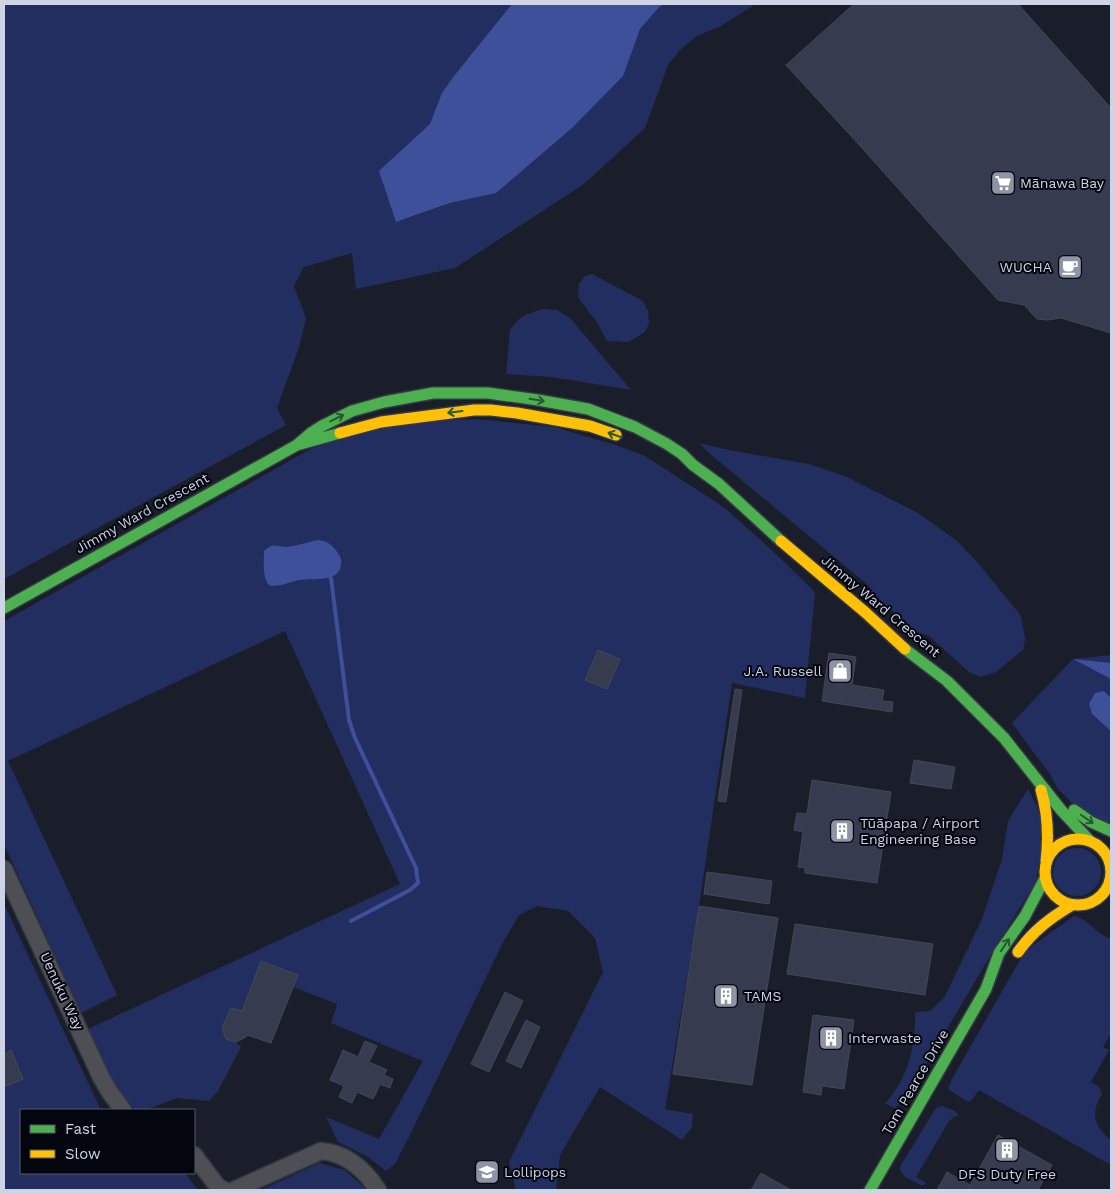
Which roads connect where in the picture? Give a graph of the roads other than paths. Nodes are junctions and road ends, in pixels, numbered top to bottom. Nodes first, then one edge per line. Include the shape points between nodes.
1 (626, 439) dead end
2 (297, 445) junction
3 (644, 445) dead end
4 (693, 465) junction
5 (4, 608) edge
6 (1038, 782) junction
7 (1111, 830) edge
8 (1111, 840) edge
9 (1091, 841) junction
10 (1046, 861) junction
11 (4, 870) edge
12 (1045, 878) junction
13 (1110, 883) edge
14 (1072, 905) junction
15 (986, 990) junction
16 (122, 1109) edge
17 (195, 1156) edge
18 (224, 1190) edge
19 (234, 1190) edge
20 (378, 1190) edge
21 (870, 1190) edge

1 -> 2 street, Jimmy Ward Crescent via 590,426 474,410 381,422
2 -> 4 street, Jimmy Ward Crescent via 322,426 352,411 384,402 426,394 488,393 588,409 635,427 667,444
2 - 5 street, Jimmy Ward Crescent
3 - 4 street, Jimmy Ward Crescent
4 - 6 street, Jimmy Ward Crescent via 719,484 904,648 947,681 1004,738
6 -> 7 street via 1091,823
6 - 9 street, Jimmy Ward Crescent
6 - 10 street, Jimmy Ward Crescent via 1048,822
8 - 9 street
9 - 10 street via 1080,838 1059,844
9 - 13 street via 1106,855 1110,865
10 - 12 street
11 - 16 street, Uenuku Way via 109,1092
12 - 14 street via 1052,893
15 -> 12 street, Tom Pearce Drive via 1000,953
13 - 14 street via 1094,901
14 - 15 street, Tom Pearce Drive via 1040,925
15 - 21 street, Tom Pearce Drive
17 - 18 street via 218,1187
19 - 20 street via 321,1152 350,1160

